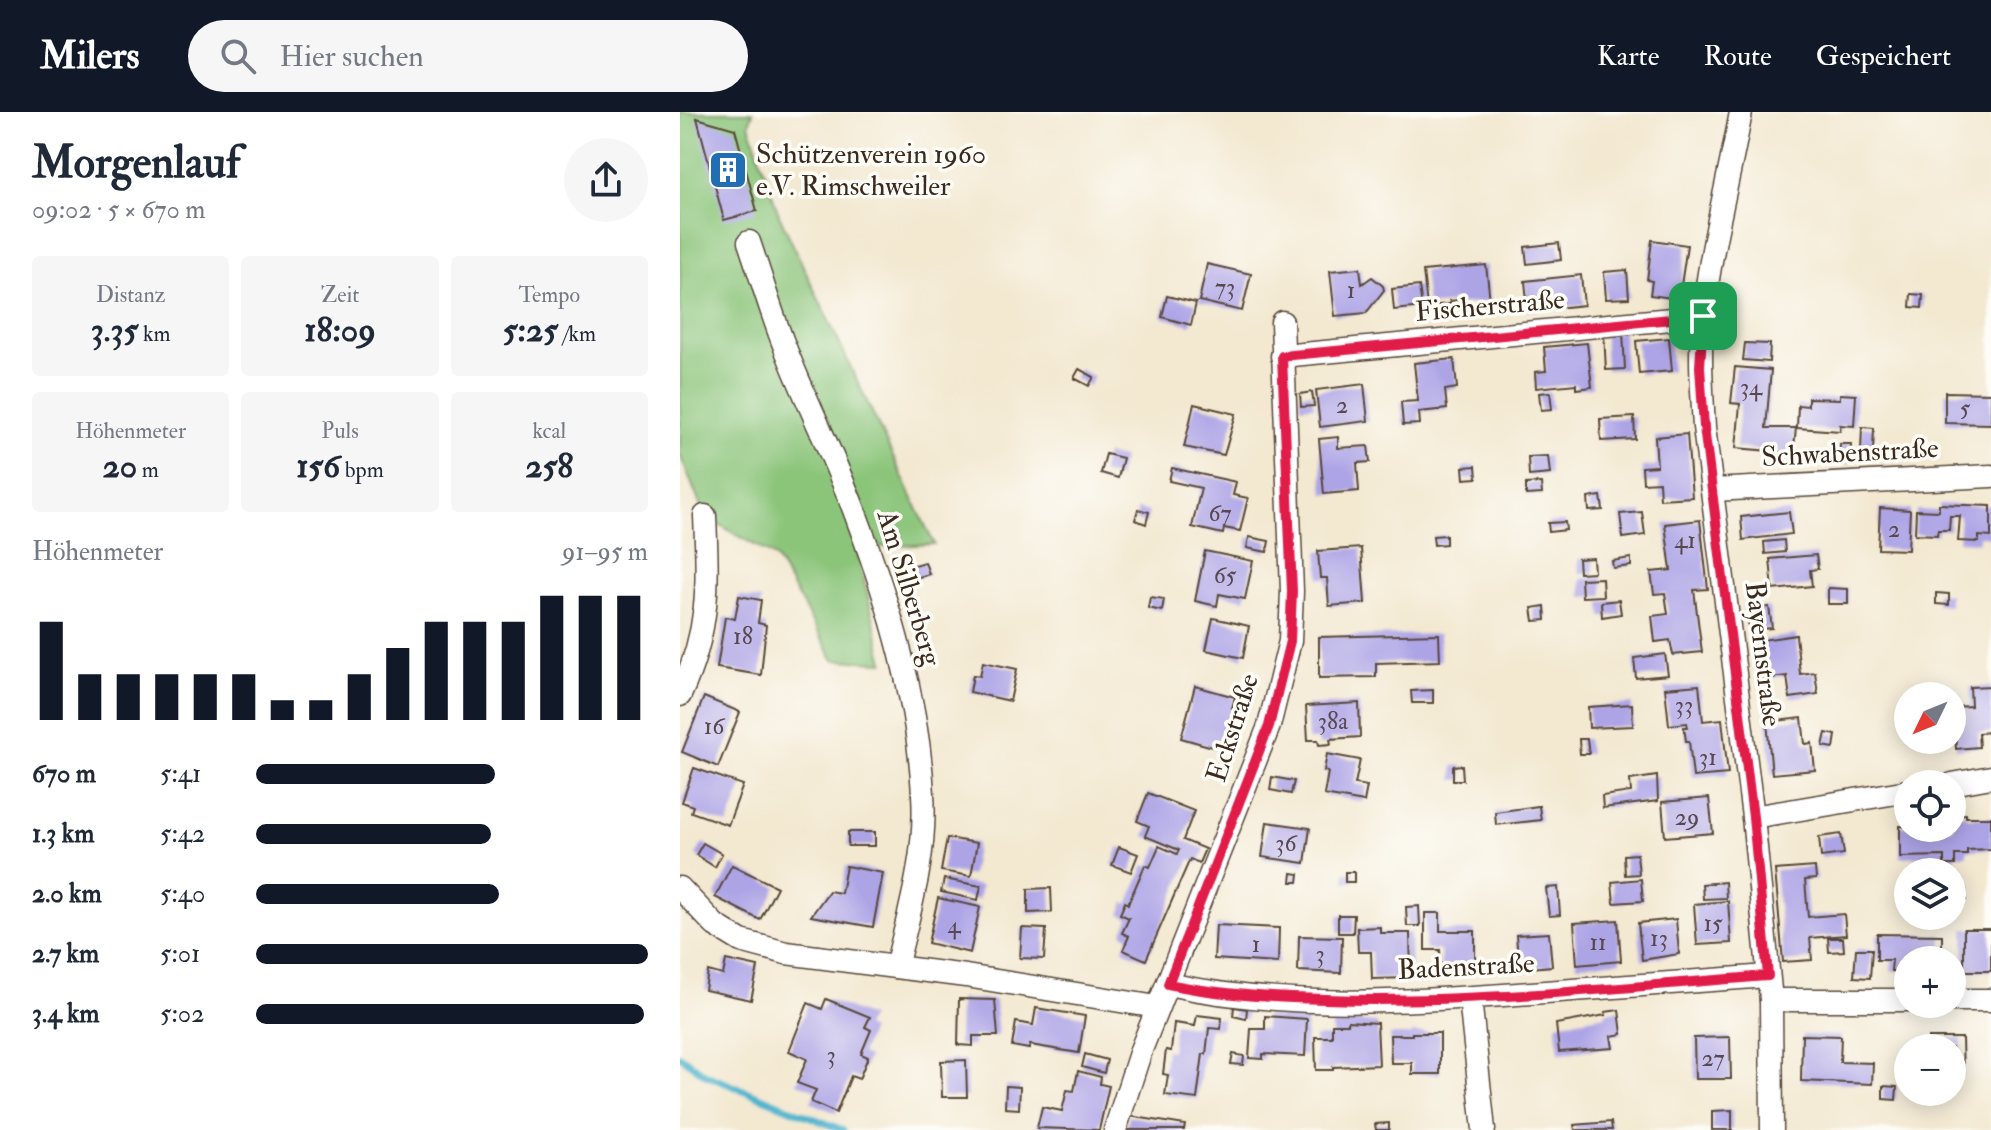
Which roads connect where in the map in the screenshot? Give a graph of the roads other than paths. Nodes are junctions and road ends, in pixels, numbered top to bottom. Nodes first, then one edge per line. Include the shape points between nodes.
1 (1741, 112) edge
2 (749, 242) dead end
3 (1703, 316) junction
4 (1282, 322) dead end
5 (1282, 356) junction
6 (1991, 476) edge
7 (1712, 490) junction
8 (705, 516) dead end
9 (680, 695) edge
10 (1991, 777) edge
11 (1966, 781) edge
12 (1894, 793) edge
13 (1753, 817) junction
14 (680, 888) edge
15 (896, 967) junction
16 (1768, 976) junction
17 (1168, 984) junction
18 (1470, 998) junction
19 (1771, 1000) junction
20 (1894, 1000) edge
21 (1966, 1000) edge
22 (1991, 1000) edge
23 (1157, 1007) junction
24 (1115, 1130) edge
25 (1484, 1130) edge
26 (1772, 1130) edge

1 - 3 street, Bayernstraße
2 - 15 street, Am Silberberg via 784,344 857,517 906,674 924,794 923,833
3 - 5 street, Fischerstraße
3 - 7 street, Bayernstraße via 1700,367
4 - 5 street, Eckstraße
5 - 17 street, Eckstraße via 1290,641 1269,726
6 - 7 street, Schwabenstraße
7 - 13 street, Bayernstraße
8 - 9 street via 704,624
10 - 11 street
12 - 13 street
13 - 16 street, Bayernstraße
14 - 15 street via 715,925 741,941 786,953
15 - 23 street
16 - 18 street, Badenstraße
16 - 19 street, Bayernstraße
17 - 18 street, Badenstraße via 1208,993 1285,998
17 - 23 street, Eckstraße
18 - 25 street
19 - 20 street
19 - 26 street, Bayernstraße
21 - 22 street
23 - 24 street, Eckstraße

